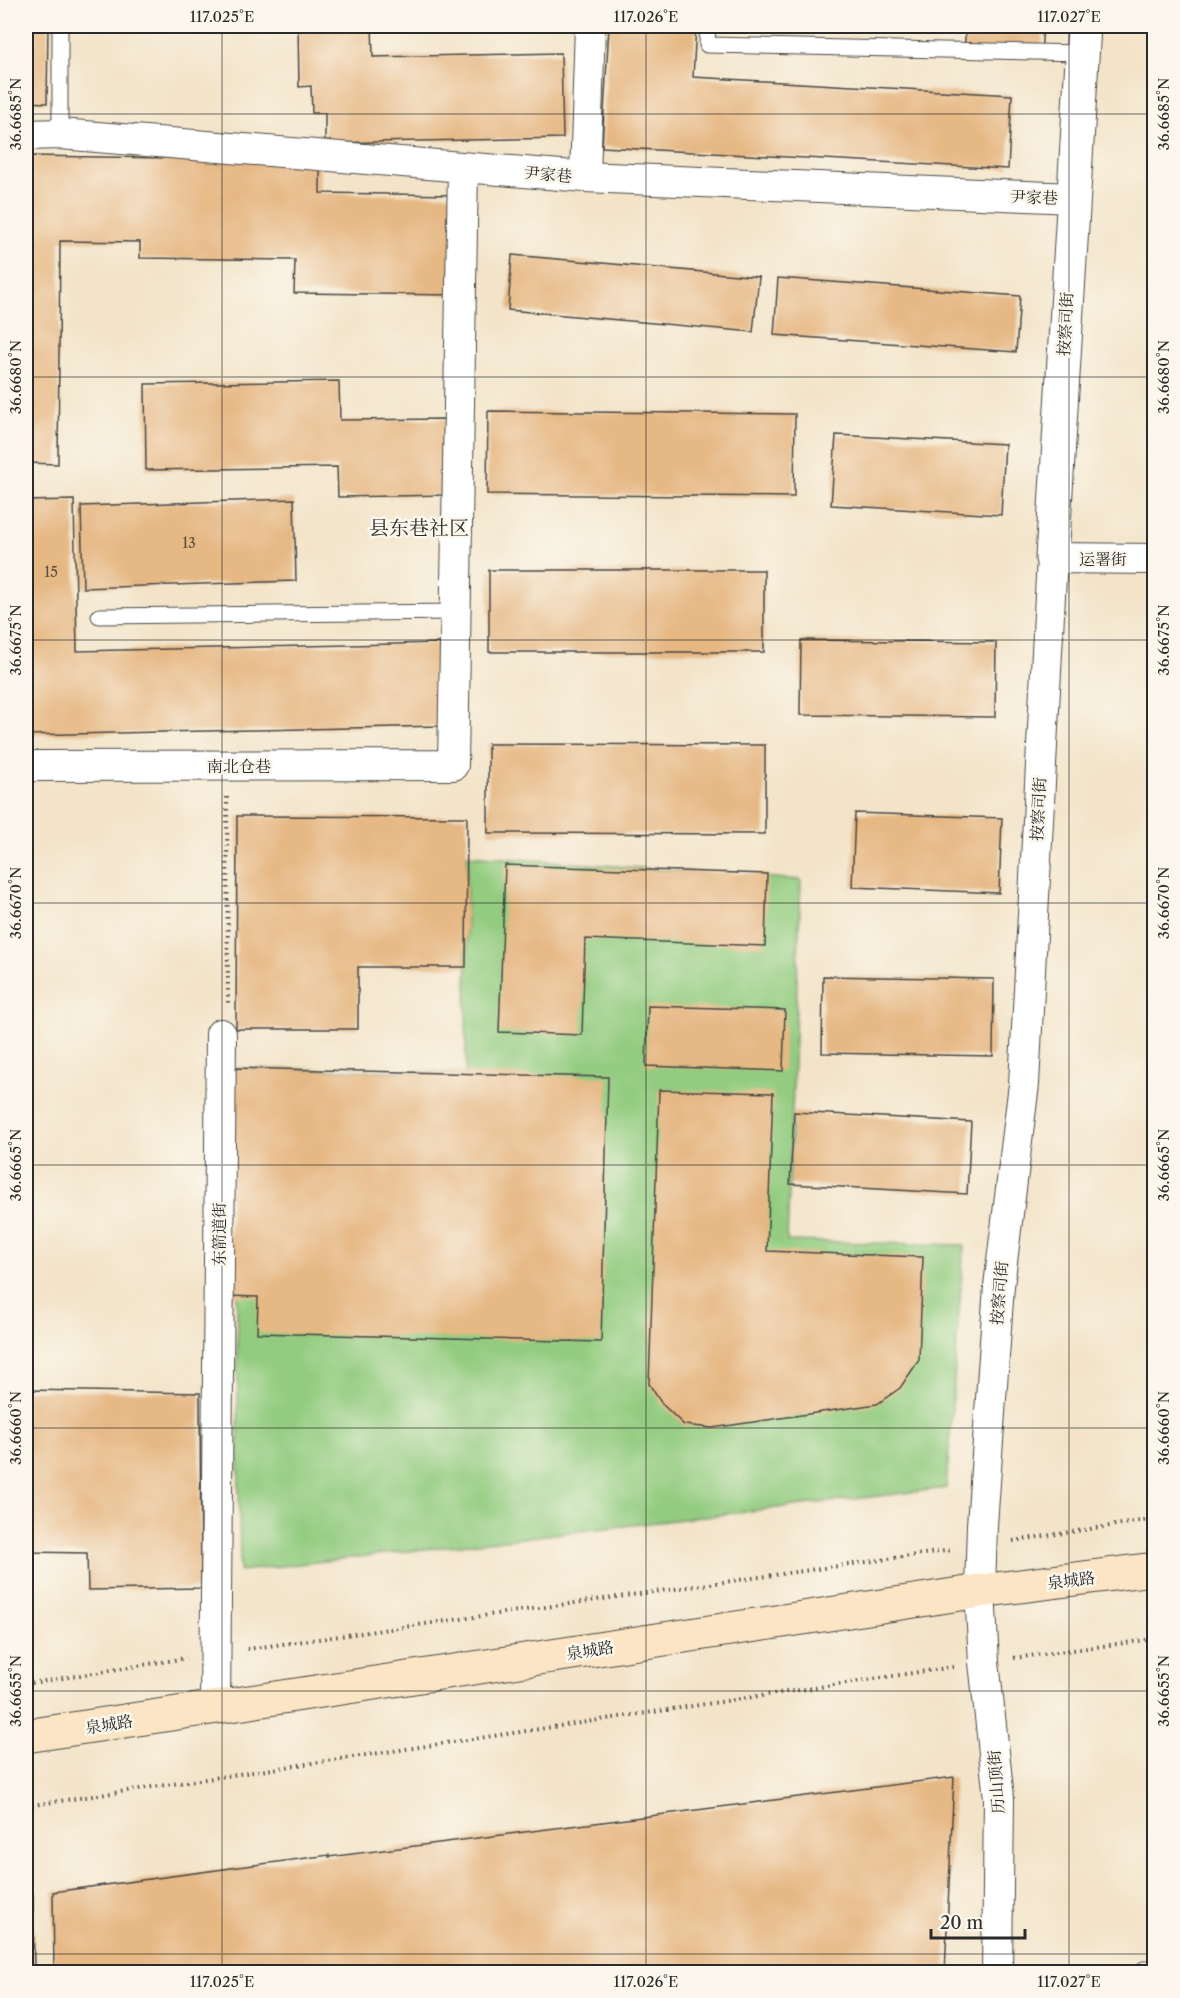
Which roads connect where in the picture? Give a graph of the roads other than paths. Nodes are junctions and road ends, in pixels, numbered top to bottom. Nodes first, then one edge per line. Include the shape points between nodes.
1 (60, 26) edge
2 (590, 26) edge
3 (708, 26) edge
4 (1083, 39) edge
5 (60, 134) junction
6 (26, 135) edge
7 (463, 167) junction
8 (585, 177) junction
9 (1072, 198) junction
10 (1052, 558) junction
11 (1155, 559) edge
12 (456, 612) junction
13 (99, 616) dead end
14 (26, 766) edge
15 (221, 1034) road end
16 (1155, 1569) edge
17 (980, 1592) junction
18 (215, 1708) junction
19 (26, 1736) edge
20 (997, 1972) edge

1 - 5 lane
2 - 8 street
3 - 4 lane via 707,45
4 - 9 street, 按察司街
5 - 6 street, 尹家巷
5 - 7 street, 尹家巷
7 - 8 street, 尹家巷
7 - 12 street
8 - 9 street, 尹家巷
9 - 10 street, 按察司街
10 - 11 street, 运署街
10 - 17 street, 按察司街 via 1024,1084 999,1286
12 - 13 lane
12 - 14 street, 南北仓巷 via 453,765
15 - 18 street, 东箭道街
16 - 17 main road, 泉城路
17 - 18 main road, 泉城路
17 - 20 street, 历山顶街 via 999,1798
18 - 19 main road, 泉城路

